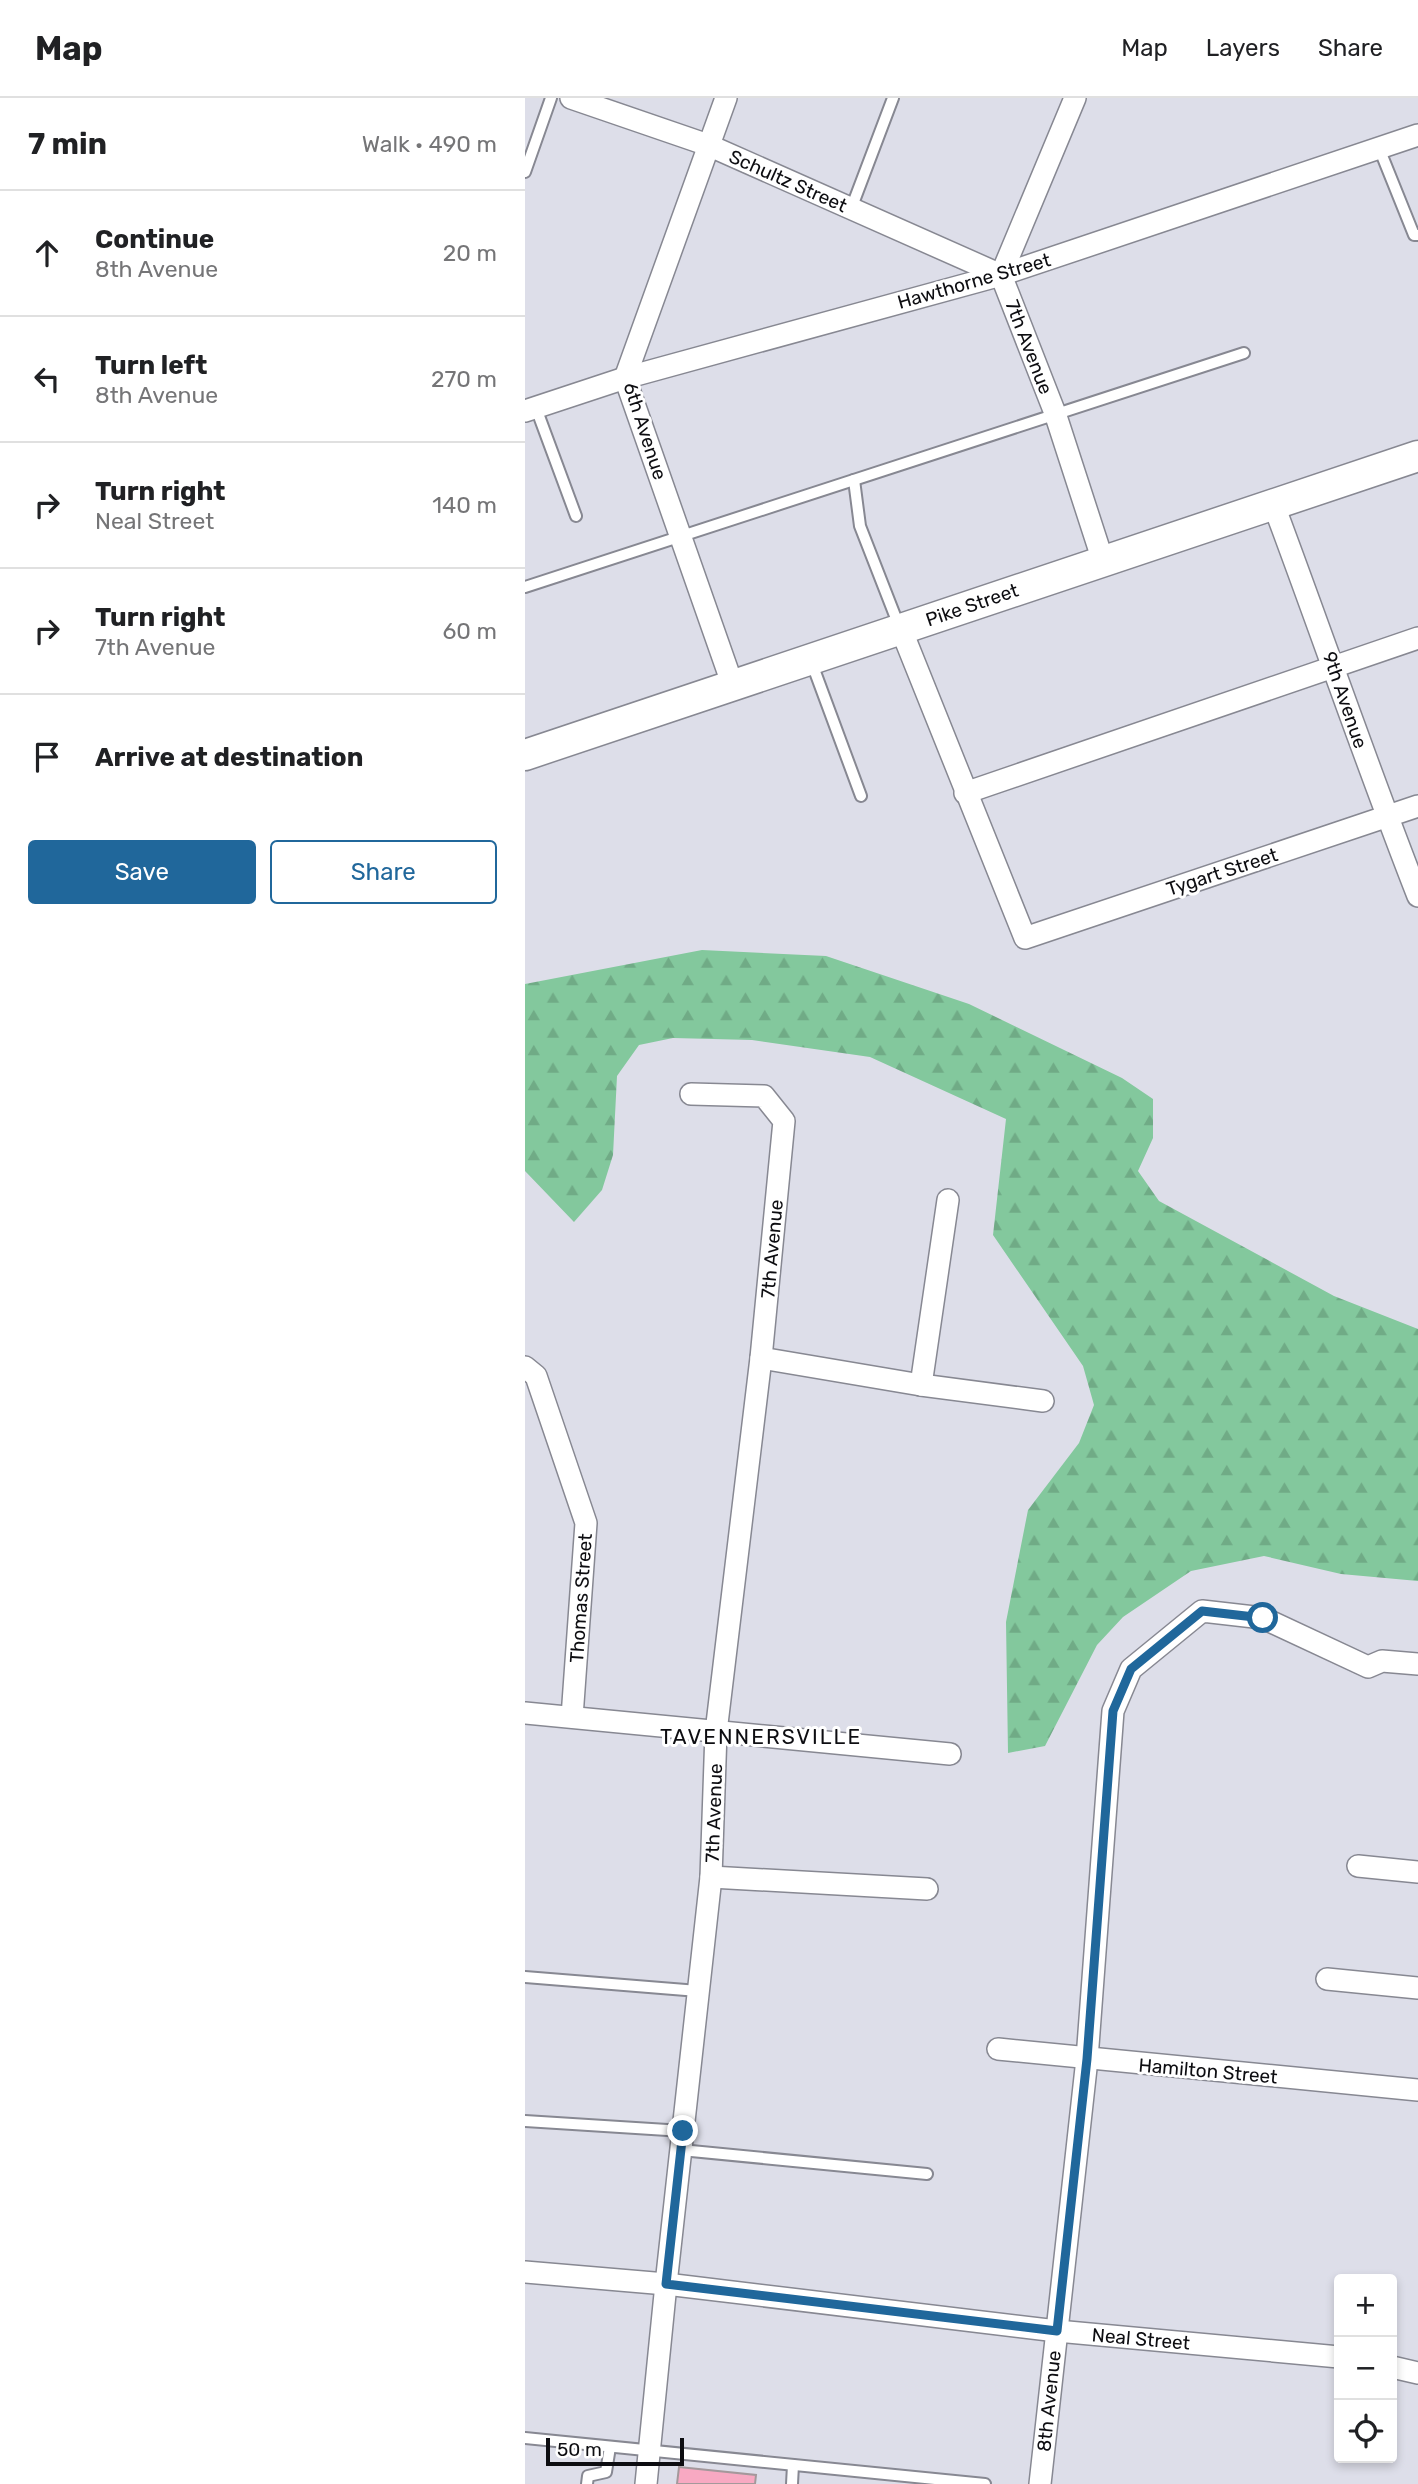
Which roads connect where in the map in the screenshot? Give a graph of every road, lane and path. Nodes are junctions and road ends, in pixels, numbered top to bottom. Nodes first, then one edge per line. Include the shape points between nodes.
1 (551, 98) edge
2 (893, 98) edge
3 (1075, 98) edge
4 (721, 99) edge
5 (586, 101) edge
6 (1418, 135) edge
7 (708, 145) junction
8 (1379, 148) junction
9 (525, 172) edge
10 (852, 209) junction
11 (1418, 235) edge
12 (1001, 275) junction
13 (1244, 352) dead end
14 (625, 378) junction
15 (531, 409) edge
16 (1055, 413) junction
17 (1418, 456) edge
18 (854, 480) junction
19 (1273, 503) junction
20 (576, 516) dead end
21 (681, 537) junction
22 (1103, 561) junction
23 (525, 587) edge
24 (901, 629) junction
25 (1418, 638) edge
26 (811, 660) junction
27 (1335, 668) junction
28 (733, 685) junction
29 (525, 755) edge
30 (965, 793) junction
31 (861, 796) dead end
32 (1418, 806) edge
33 (1387, 817) junction
34 (1418, 897) edge
35 (691, 1094) dead end
36 (949, 1200) dead end
37 (761, 1359) junction
38 (525, 1367) edge
39 (921, 1385) junction
40 (1043, 1401) dead end
41 (1418, 1664) edge
42 (525, 1713) edge
43 (572, 1717) junction
44 (716, 1732) junction
45 (950, 1754) dead end
46 (1358, 1866) dead end
47 (1418, 1872) edge
48 (711, 1877) junction
49 (927, 1889) dead end
50 (525, 1977) edge
51 (1327, 1979) dead end
52 (1418, 1987) edge
53 (698, 1991) junction
54 (998, 2049) dead end
55 (1087, 2059) junction
56 (1418, 2090) edge
57 (525, 2121) edge
58 (682, 2140) junction
59 (927, 2174) dead end
60 (525, 2272) edge
61 (666, 2284) junction
62 (1057, 2331) junction
63 (1334, 2357) edge
64 (1397, 2368) edge
65 (1418, 2372) edge
66 (525, 2438) edge
67 (610, 2447) junction
68 (650, 2451) junction
69 (793, 2465) junction
70 (843, 2470) junction
71 (896, 2479) edge
72 (587, 2484) edge
73 (646, 2484) edge
74 (792, 2484) edge
75 (842, 2484) edge
76 (985, 2484) edge
77 (1040, 2484) edge

1 - 9 lane
2 - 10 lane
3 - 12 street, 7th Avenue
4 - 7 street, 6th Avenue
5 - 7 street, Schultz Street
6 - 8 street, Hawthorne Street
7 - 10 street, Schultz Street
7 - 14 street, 6th Avenue
8 - 11 lane via 1414,235
8 - 12 street, Hawthorne Street
10 - 12 street, Schultz Street
12 - 14 street, Hawthorne Street
12 - 16 street, 7th Avenue
13 - 16 lane
14 - 15 street, Hawthorne Street
14 - 21 street, 6th Avenue
15 - 20 lane
16 - 18 lane
16 - 22 street, 7th Avenue
17 - 19 main road, Pike Street
18 - 21 lane
18 - 24 lane via 860,526
19 - 22 main road, Pike Street
19 - 27 street, 9th Avenue
21 - 23 lane
21 - 28 street, 6th Avenue
22 - 24 main road, Pike Street
24 - 26 main road, Pike Street
24 - 30 street
25 - 27 street
26 - 28 main road, Pike Street
26 - 31 lane
27 - 30 street
27 - 33 street, 9th Avenue
28 - 29 main road, Pike Street
30 - 33 street, Tygart Street via 1025,938
32 - 33 street, Tygart Street
33 - 34 street, 9th Avenue
35 - 37 street, 7th Avenue via 764,1096 784,1121
36 - 39 street
37 - 39 street
37 - 44 street, 7th Avenue
38 - 43 street, Thomas Street via 536,1376 586,1523
39 - 40 street
41 - 55 street, 8th Avenue via 1382,1661 1368,1667 1263,1618 1202,1611 1131,1669 1113,1711
42 - 43 street
43 - 44 street
44 - 45 street
44 - 48 street, 7th Avenue
46 - 47 street
48 - 49 street
48 - 53 street, 7th Avenue
50 - 53 lane
51 - 52 street
53 - 58 street, 7th Avenue
54 - 55 street, Hamilton Street
55 - 56 street, Hamilton Street
55 - 62 street, 8th Avenue
57 - 58 lane
58 - 59 lane
58 - 61 street, 7th Avenue
60 - 61 street, Neal Street
61 - 62 street, Neal Street
61 - 68 street, 7th Avenue
62 - 63 street, Neal Street
62 - 77 street, 8th Avenue
64 - 65 street
66 - 67 lane
67 - 68 lane
67 - 72 lane via 606,2472 588,2476
68 - 69 lane
68 - 73 street, 7th Avenue
69 - 70 lane
69 - 74 lane
70 - 71 lane
70 - 75 lane
71 - 76 lane

